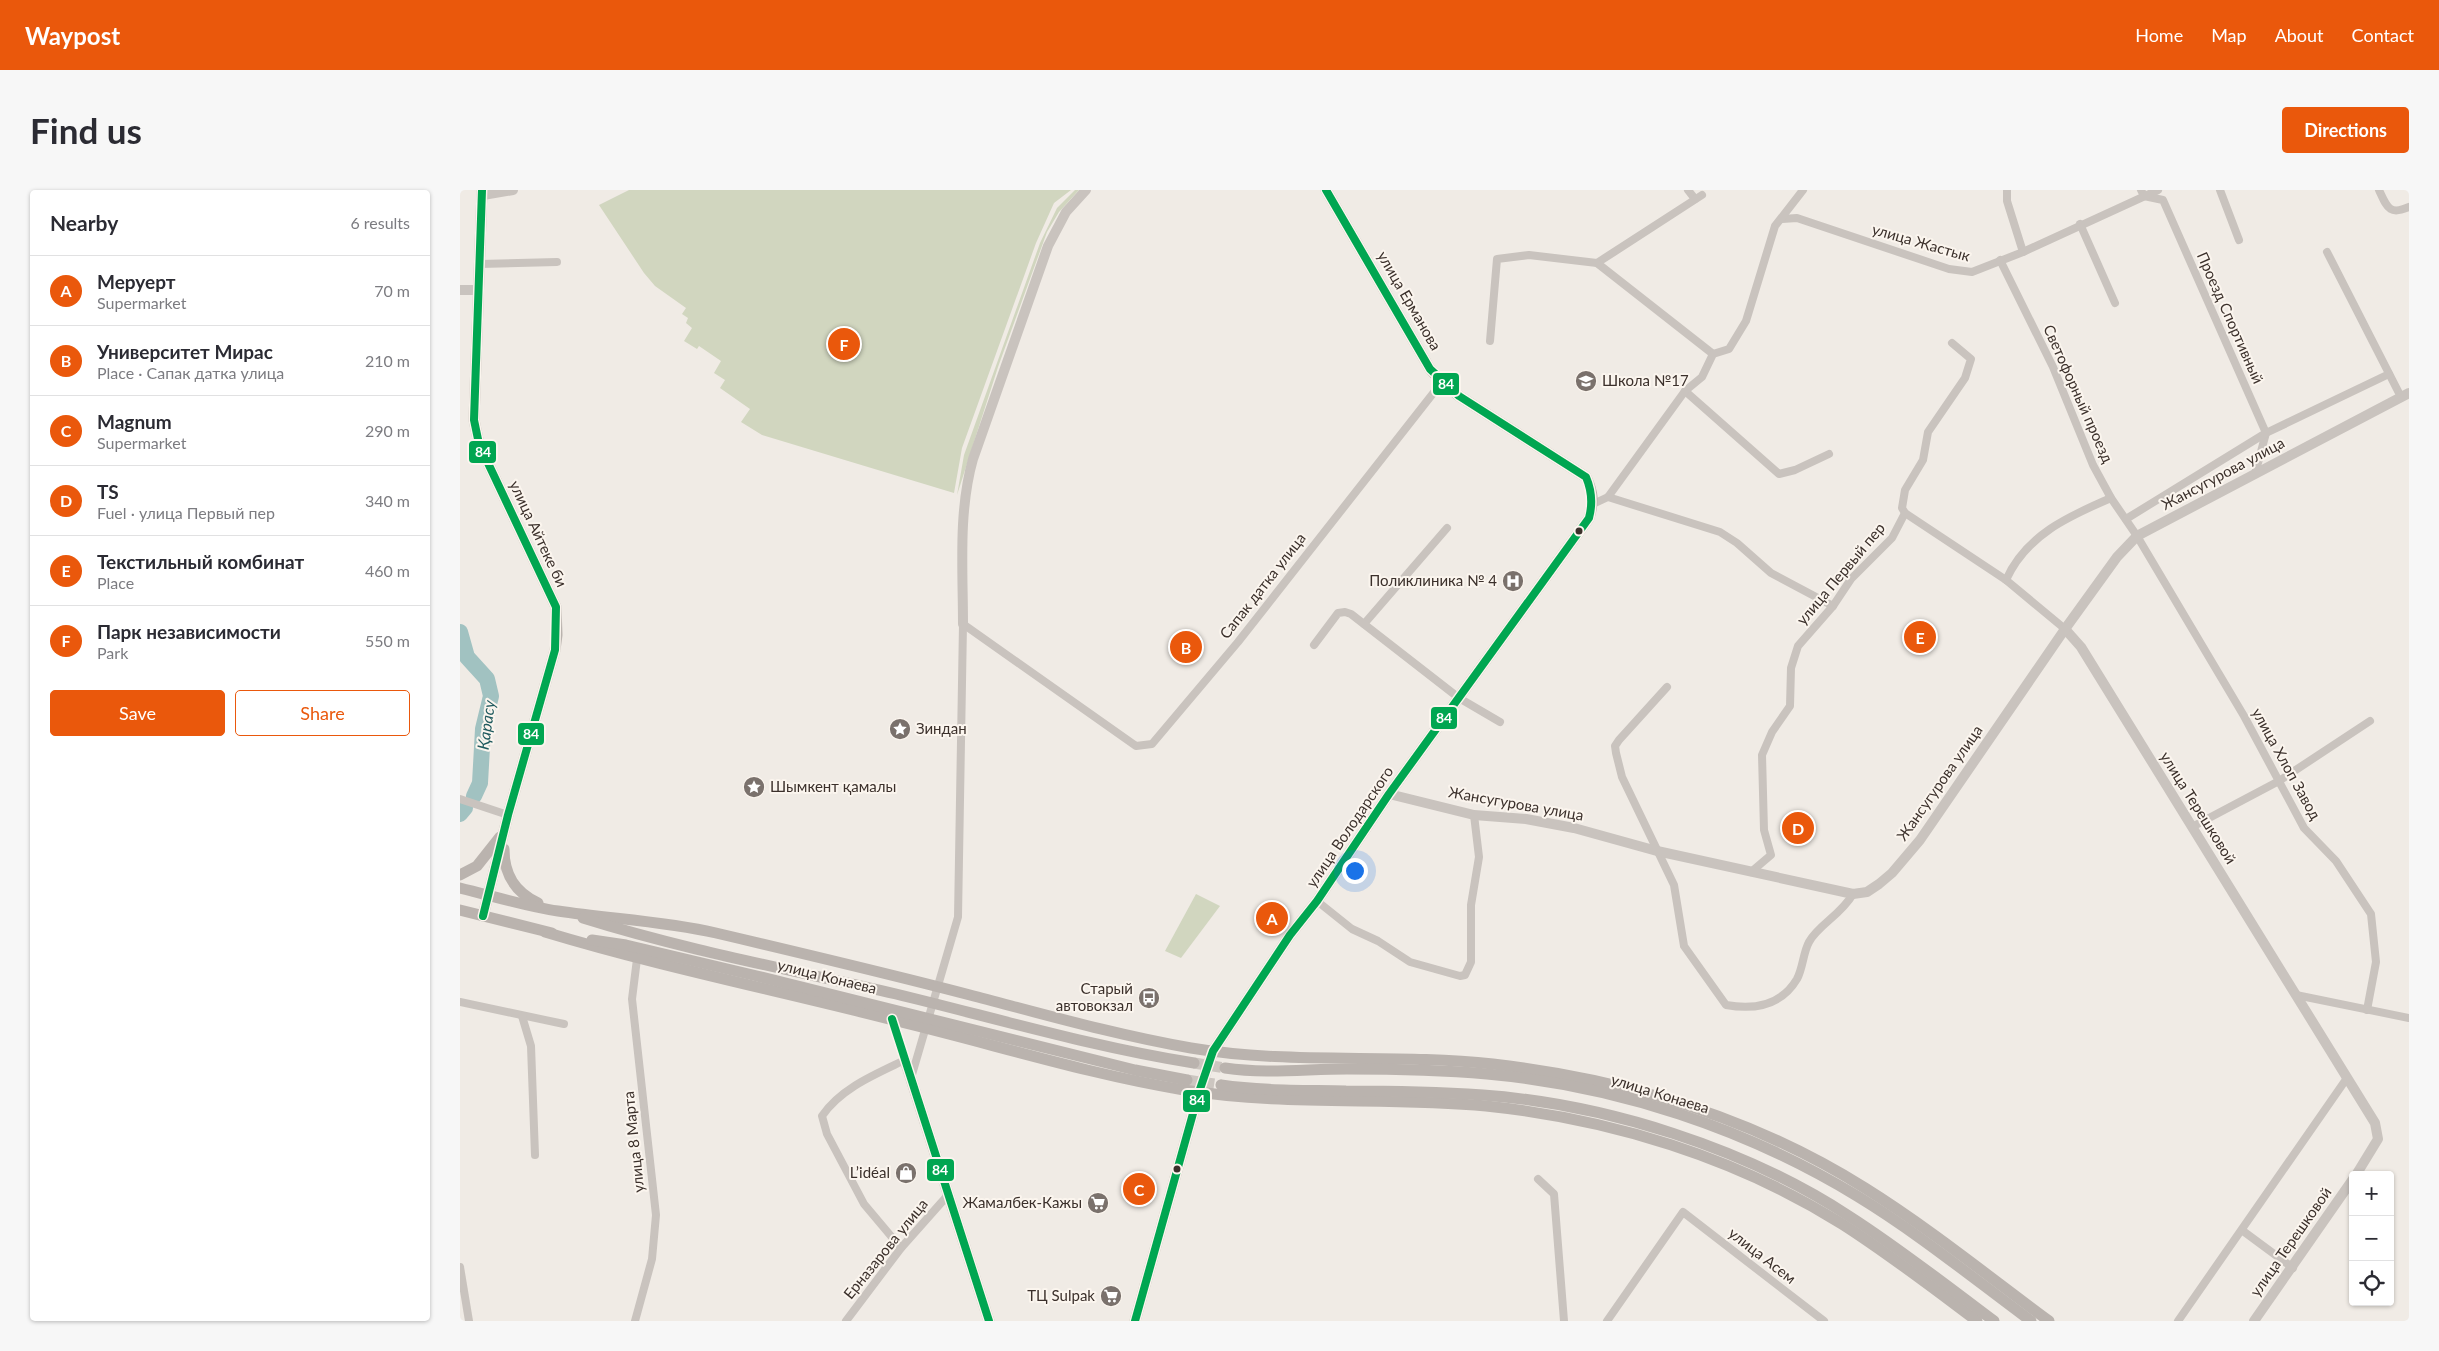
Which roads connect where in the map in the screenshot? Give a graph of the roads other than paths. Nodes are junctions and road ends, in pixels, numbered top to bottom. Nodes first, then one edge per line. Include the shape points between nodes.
1 (513, 190) edge
2 (1086, 190) edge
3 (1326, 190) edge
4 (1688, 190) edge
5 (1803, 190) edge
6 (2007, 190) edge
7 (2158, 190) edge
8 (2220, 190) edge
9 (2379, 190) edge
10 (482, 192) edge
11 (2143, 193) edge
12 (2409, 207) edge
13 (1782, 219) junction
14 (2080, 224) junction
15 (2239, 240) dead end
16 (2023, 252) junction
17 (2327, 252) dead end
18 (2000, 260) junction
19 (557, 262) dead end
20 (1597, 263) junction
21 (480, 264) junction
22 (460, 290) edge
23 (479, 290) junction
24 (2115, 303) dead end
25 (1490, 341) dead end
26 (1952, 343) dead end
27 (1713, 354) junction
28 (2389, 374) junction
29 (1442, 382) junction
30 (1686, 391) junction
31 (2405, 395) edge
32 (2266, 433) junction
33 (1829, 454) dead end
34 (2255, 474) junction
35 (1608, 497) junction
36 (2111, 498) junction
37 (1593, 504) junction
38 (1905, 513) junction
39 (2126, 519) junction
40 (1447, 528) dead end
41 (2137, 536) junction
42 (2006, 580) junction
43 (1833, 606) junction
44 (963, 624) junction
45 (1364, 624) junction
46 (2065, 629) junction
47 (1314, 644) dead end
48 (1668, 687) dead end
49 (1459, 698) junction
50 (2370, 721) dead end
51 (1500, 722) dead end
52 (2279, 782) junction
53 (1389, 794) junction
54 (460, 798) edge
55 (508, 815) junction
56 (1474, 815) junction
57 (2192, 828) junction
58 (504, 831) junction
59 (1657, 851) junction
60 (1750, 872) junction
61 (460, 876) edge
62 (460, 888) edge
63 (488, 894) junction
64 (1853, 894) junction
65 (1317, 901) junction
66 (548, 909) junction
67 (460, 910) edge
68 (560, 911) junction
69 (483, 916) junction
70 (545, 932) junction
71 (637, 959) junction
72 (938, 987) junction
73 (2296, 995) junction
74 (460, 1002) edge
75 (933, 1005) junction
76 (2367, 1010) junction
77 (522, 1016) junction
78 (2409, 1018) edge
79 (892, 1019) junction
80 (928, 1023) junction
81 (564, 1024) dead end
82 (1213, 1052) junction
83 (905, 1060) junction
84 (1194, 1063) tunnel mouth
85 (1225, 1068) tunnel mouth
86 (911, 1078) junction
87 (2347, 1078) junction
88 (1187, 1080) tunnel mouth
89 (1221, 1085) tunnel mouth
90 (1199, 1092) junction
91 (535, 1155) dead end
92 (2358, 1171) edge
93 (1538, 1179) dead end
94 (2349, 1185) edge
95 (948, 1196) junction
96 (2242, 1231) junction
97 (901, 1248) junction
98 (460, 1268) edge
99 (2293, 1268) junction
100 (469, 1321) edge
101 (635, 1321) edge
102 (846, 1321) edge
103 (989, 1321) edge
104 (1136, 1321) edge
105 (1564, 1321) edge
106 (1607, 1321) edge
107 (1823, 1321) edge
108 (1977, 1321) edge
109 (1994, 1321) edge
110 (2031, 1321) edge
111 (2049, 1321) edge
112 (2178, 1321) edge
113 (2254, 1321) edge

1 - 10 street
2 - 44 street via 1066,212 1048,246 966,482
3 - 29 main road, улица Ерманова via 1430,369
4 - 20 street via 1699,197
5 - 13 street
6 - 16 street via 2007,201
7 - 11 street, улица Жастык
8 - 15 street
9 - 12 street via 2391,210
10 - 21 main road, улица Айтеке би
11 - 14 street, улица Жастык
11 - 32 street, Проезд Спортивный via 2163,200
13 - 18 street, улица Жастык via 1797,218 1949,268 1972,272
13 - 27 street via 1775,226 1746,321 1729,349
14 - 16 street, улица Жастык
14 - 24 street
16 - 18 street, улица Жастык
17 - 28 street
18 - 36 street, Светофорный проезд via 2053,367 2093,464
19 - 21 street
20 - 25 street via 1529,255 1496,259
20 - 27 street
21 - 23 main road, улица Айтеке би
22 - 23 street
23 - 55 main road, улица Айтеке би via 474,420 479,444 556,607 558,635 544,695
26 - 38 street via 1972,359 1968,372 1928,432 1923,460 1901,499
27 - 30 street via 1702,377
28 - 31 street
28 - 32 street
29 - 37 main road, улица Ерманова via 1586,477 1593,492
29 - 44 street, Сапак датка улица via 1233,648 1152,744 1136,746
30 - 33 street via 1779,474
30 - 35 street
31 - 34 street, Жансугурова улица
32 - 34 street
32 - 39 street
34 - 41 street, Жансугурова улица
35 - 37 street
35 - 43 street via 1720,532 1771,573
36 - 39 street, Светофорный проезд
36 - 42 street via 2043,533 2021,555
37 - 49 main road, улица Володарского via 1589,518
38 - 42 street, улица Терешковой
38 - 43 street, улица Первый пер via 1892,538 1851,579
39 - 41 street, Светофорный проезд
40 - 45 street
41 - 46 street, Жансугурова улица via 2117,557
41 - 52 street, улица Хлоп Завод via 2244,716
42 - 46 street, улица Терешковой
43 - 60 street, улица Первый пер via 1798,646 1792,668 1790,706 1772,732 1762,755 1764,830 1771,855
44 - 72 street via 958,918
45 - 47 street via 1351,614 1341,612
45 - 49 street
46 - 57 street, улица Терешковой via 2081,647
46 - 64 street, Жансугурова улица via 1920,840 1879,884 1867,892
48 - 59 street via 1615,746 1622,777
49 - 51 street
49 - 53 main road, улица Володарского
50 - 52 street
52 - 57 street
52 - 76 street, улица Хлоп Завод via 2304,828 2336,861 2371,914 2376,962
53 - 56 street, Жансугурова улица
53 - 65 main road, улица Володарского
54 - 55 street
55 - 58 main road, улица Айтеке би
56 - 59 street, Жансугурова улица via 1545,822
56 - 65 street via 1479,857 1471,905 1471,962 1466,975 1410,962 1378,941 1352,930
57 - 73 street, улица Терешковой
58 - 61 main road via 477,866
58 - 63 main road, улица Айтеке би
58 - 66 main road via 507,875 526,898
59 - 60 street, Жансугурова улица
59 - 64 street via 1674,886 1684,946 1726,1005 1762,1007 1778,997 1796,979 1809,942
60 - 64 street, Жансугурова улица
62 - 63 main road, улица Конаева
63 - 66 main road, улица Конаева
63 - 69 main road, улица Айтеке би
65 - 82 main road, улица Володарского via 1290,935
66 - 68 main road, улица Конаева
67 - 69 main road, улица Конаева
68 - 72 main road, улица Конаева via 694,928
68 - 75 main road, улица Конаева via 632,934
69 - 70 main road, улица Конаева
70 - 71 main road
70 - 80 main road, улица Конаева via 626,945
71 - 79 main road
71 - 101 street, улица 8 Марта via 632,999 656,1215 652,1259
72 - 75 street
72 - 82 main road, улица Конаева via 1142,1039
73 - 76 street
73 - 87 street, улица Терешковой
74 - 77 street
75 - 80 street
75 - 84 main road, улица Конаева via 1099,1046
76 - 78 street
77 - 81 street
77 - 91 street via 531,1046
79 - 80 main road
79 - 83 street
80 - 86 street
80 - 88 main road, улица Конаева
80 - 90 main road via 1133,1081
82 - 90 main road, улица Володарского
82 - 111 main road, улица Конаева via 1290,1058 1487,1064 1564,1073 1694,1107 1747,1127 1864,1187
83 - 86 main road
83 - 97 street via 864,1080 830,1105 822,1116 827,1134 864,1204
85 - 110 main road, улица Конаева via 1244,1071 1347,1069 1486,1074 1563,1084 1629,1098 1742,1137 1805,1166 1858,1196 1918,1237
86 - 95 main road
87 - 92 street, улица Терешковой via 2375,1123 2378,1138
87 - 96 street
89 - 109 main road via 1485,1096 1559,1105 1623,1118 1683,1137 1795,1185 1847,1214
90 - 104 main road, улица Володарского
90 - 108 main road via 1288,1101 1484,1106 1557,1115 1620,1129 1730,1166 1790,1195 1841,1224
93 - 105 street via 1554,1194
94 - 99 street, улица Терешковой
95 - 97 street, Ерназарова улица
95 - 103 main road
96 - 99 street
96 - 112 street
97 - 102 street, Ерназарова улица
98 - 100 street
99 - 113 street, улица Терешковой
106 - 107 street, улица Асем via 1683,1212

